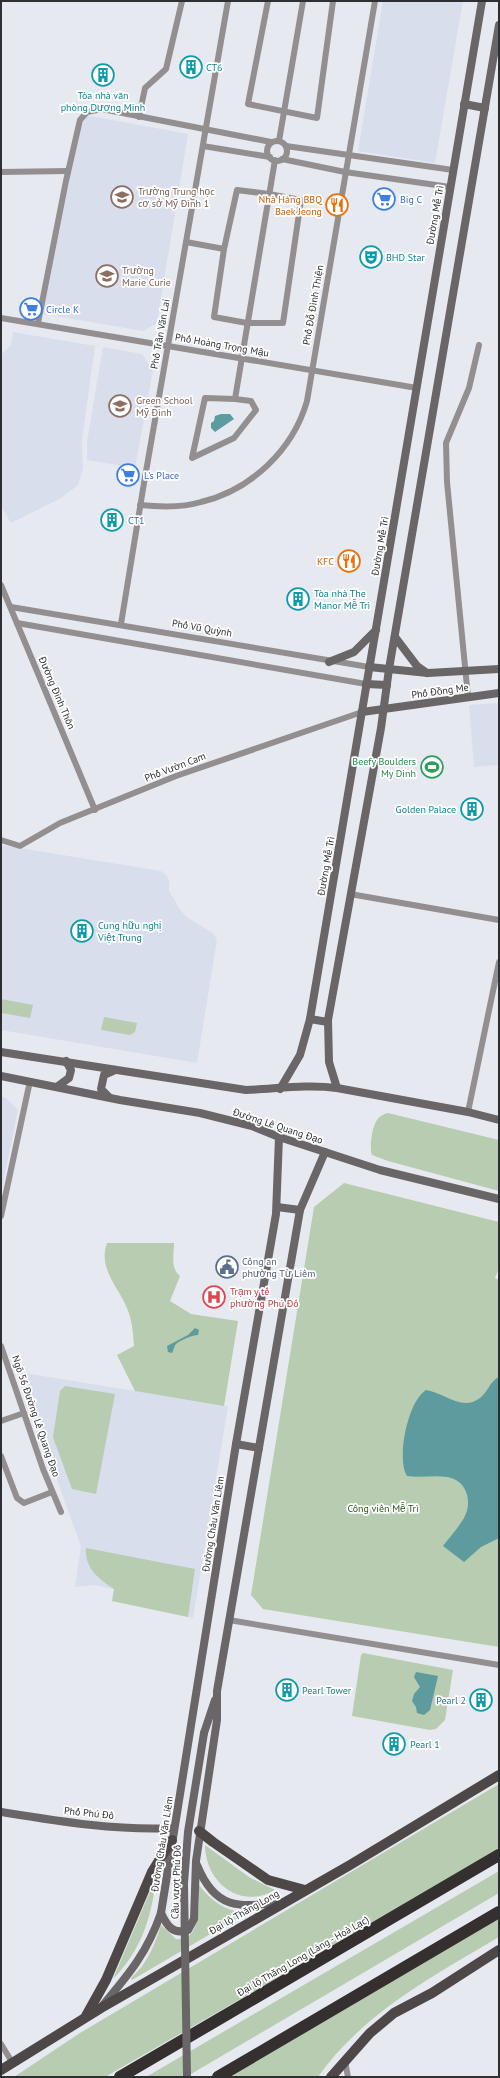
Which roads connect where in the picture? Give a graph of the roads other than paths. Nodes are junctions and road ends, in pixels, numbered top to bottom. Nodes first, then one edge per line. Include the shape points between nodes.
1 (182, 1) edge
2 (228, 1) edge
3 (268, 1) edge
4 (303, 1) edge
5 (333, 1) edge
6 (375, 1) edge
7 (482, 1) edge
8 (499, 25) edge
9 (464, 104) junction
10 (485, 108) junction
11 (285, 111) junction
12 (138, 117) junction
13 (206, 130) junction
14 (279, 141) junction
15 (271, 142) junction
16 (203, 146) junction
17 (286, 146) junction
18 (348, 156) junction
19 (272, 159) junction
20 (282, 159) junction
21 (453, 170) junction
22 (68, 171) junction
23 (1, 172) edge
24 (345, 172) junction
25 (450, 187) junction
26 (269, 194) junction
27 (186, 242) junction
28 (224, 249) junction
29 (1, 318) edge
30 (247, 322) junction
31 (38, 323) junction
32 (480, 345) dead end
33 (168, 346) junction
34 (242, 358) junction
35 (312, 370) junction
36 (416, 388) junction
37 (235, 400) junction
38 (140, 505) junction
39 (1, 585) edge
40 (11, 606) junction
41 (17, 623) junction
42 (121, 624) junction
43 (376, 629) junction
44 (395, 637) junction
45 (329, 662) junction
46 (369, 668) junction
47 (389, 669) junction
48 (499, 669) edge
49 (465, 671) junction
50 (428, 673) junction
51 (366, 684) junction
52 (387, 685) junction
53 (499, 693) edge
54 (468, 697) junction
55 (384, 708) junction
56 (362, 712) junction
57 (95, 810) junction
58 (1, 840) edge
59 (350, 894) junction
60 (499, 920) edge
61 (499, 962) edge
62 (310, 1019) junction
63 (328, 1022) junction
64 (1, 1052) edge
65 (66, 1061) junction
66 (115, 1070) junction
67 (1, 1076) edge
68 (30, 1081) junction
69 (58, 1086) junction
70 (337, 1088) junction
71 (280, 1089) junction
72 (109, 1097) junction
73 (468, 1112) junction
74 (499, 1120) edge
75 (279, 1137) junction
76 (325, 1152) junction
77 (499, 1199) edge
78 (277, 1207) junction
79 (300, 1210) junction
80 (1, 1216) edge
81 (1, 1346) edge
82 (24, 1413) junction
83 (1, 1422) edge
84 (236, 1444) junction
85 (259, 1448) junction
86 (1, 1456) edge
87 (52, 1492) junction
88 (61, 1512) dead end
89 (229, 1620) junction
90 (499, 1666) edge
91 (217, 1691) junction
92 (499, 1776) edge
93 (1, 1812) edge
94 (174, 1828) junction
95 (199, 1831) junction
96 (172, 1840) junction
97 (499, 1855) edge
98 (196, 1861) junction
99 (305, 1890) junction
100 (285, 1902) junction
101 (499, 1912) edge
102 (161, 1913) junction
103 (498, 1952) edge
104 (101, 2008) junction
105 (84, 2018) junction
106 (1, 2044) edge
107 (344, 2060) junction
108 (12, 2062) junction
109 (1, 2070) edge
110 (120, 2077) edge
111 (187, 2077) edge
112 (218, 2077) edge
113 (331, 2077) edge
114 (348, 2077) edge

1 - 12 street via 166,69 145,88
2 - 13 street, Phố Trần Văn Lai
3 - 11 street via 248,104
4 - 11 street
5 - 11 street via 318,118
6 - 18 street, Phố Đỗ Đình Thiện
7 - 9 main road, Đường Mễ Trì
8 - 10 main road
9 - 10 main road
9 - 21 main road, Đường Mễ Trì
10 - 44 main road
11 - 14 street
12 - 13 street
12 - 22 street via 102,109 87,112 80,120
13 - 15 street
13 - 16 street, Phố Trần Văn Lai
14 - 15 street
14 - 17 street
15 - 19 street via 267,149
16 - 19 street
16 - 27 street, Phố Trần Văn Lai
17 - 18 street
17 - 20 street via 286,154
18 - 21 street
18 - 24 street, Phố Đỗ Đình Thiện
19 - 20 street
19 - 26 street
20 - 24 street
21 - 25 main road, Đường Mễ Trì
22 - 23 street
22 - 31 street
24 - 25 street
24 - 35 street, Phố Đỗ Đình Thiện
25 - 36 main road, Đường Mễ Trì
26 - 28 street via 236,190
26 - 30 street
26 - 30 street via 301,200 283,324
27 - 28 street
27 - 33 street, Phố Trần Văn Lai
28 - 30 street via 214,316
29 - 31 street, Phố Hoàng Trọng Mậu
30 - 34 street
31 - 33 street, Phố Hoàng Trọng Mậu
32 - 49 street via 469,388 446,443 447,482
33 - 34 street, Phố Hoàng Trọng Mậu
33 - 38 street, Phố Trần Văn Lai
34 - 35 street, Phố Hoàng Trọng Mậu
34 - 37 street
35 - 36 street, Phố Hoàng Trọng Mậu
35 - 38 street, Phố Đỗ Đình Thiện via 300,424 282,451 263,469 227,493 200,503 174,506
36 - 43 main road, Đường Mễ Trì
37 - 37 street via 251,401 256,410 234,438 192,458 205,398
38 - 42 street, Phố Trần Văn Lai
39 - 40 street, Đường Đình Thôn
40 - 41 street, Đường Đình Thôn
40 - 42 street, Phố Vũ Quỳnh
41 - 51 street
41 - 57 street, Đường Đình Thôn
42 - 45 street, Phố Vũ Quỳnh
43 - 45 main road via 354,652
43 - 46 main road, Đường Mễ Trì
44 - 47 main road
44 - 50 main road via 417,666
45 - 46 street, Phố Vũ Quỳnh
46 - 47 main road, Phố Vũ Quỳnh
46 - 51 main road, Đường Mễ Trì
47 - 50 main road, Phố Đồng Me
47 - 52 main road
48 - 49 main road, Phố Đồng Me
49 - 50 main road, Phố Đồng Me
49 - 54 street
51 - 52 main road
51 - 56 main road, Đường Mễ Trì
52 - 55 main road
53 - 54 main road, Phố Đồng Me
54 - 55 main road, Phố Đồng Me
55 - 56 main road, Phố Đồng Me
55 - 59 main road
56 - 57 street, Phố Vườn Cam via 211,764
56 - 62 main road, Đường Mễ Trì
57 - 58 street, Phố Vườn Cam via 60,823 20,846
59 - 60 street
59 - 63 main road
61 - 73 street
62 - 63 main road
62 - 71 main road, Đường Mễ Trì via 300,1055
63 - 70 main road via 329,1062
64 - 65 main road
65 - 66 main road
65 - 69 main road via 70,1070 69,1078
66 - 71 main road via 246,1090
66 - 72 main road via 104,1075 101,1082 101,1089
67 - 68 main road, Đường Lê Quang Đạo
68 - 69 main road, Đường Lê Quang Đạo
68 - 80 street
69 - 72 main road, Đường Lê Quang Đạo
70 - 71 main road via 316,1086
70 - 73 main road
72 - 75 main road, Đường Lê Quang Đạo via 200,1113 252,1126
73 - 74 main road
75 - 76 main road, Đường Lê Quang Đạo
75 - 78 main road, Đường Châu Văn Liêm
76 - 77 main road, Đường Lê Quang Đạo via 380,1170
76 - 79 main road
78 - 79 main road
78 - 84 main road, Đường Châu Văn Liêm
79 - 85 main road
81 - 82 street, Ngõ 56 Đường Lê Quang Đạo
82 - 83 street
82 - 87 street, Ngõ 56 Đường Lê Quang Đạo
84 - 85 main road
84 - 94 main road, Đường Châu Văn Liêm
85 - 89 main road
86 - 87 street, Ngõ 56 Đường Lê Quang Đạo via 17,1498 24,1503
87 - 88 street, Ngõ 56 Đường Lê Quang Đạo
89 - 90 street
89 - 91 main road
91 - 95 main road via 216,1720
91 - 111 main road, Cầu vượt Phú Đô, bridge via 204,1733 188,1832 184,1883
92 - 99 main road, Đại lộ Thăng Long
93 - 94 main road, Phố Phú Đô via 94,1824
94 - 96 main road, Đường Châu Văn Liêm
95 - 98 main road
95 - 99 main road via 268,1880
96 - 102 main road, Đường Châu Văn Liêm
96 - 105 main road via 152,1872 106,1980
97 - 110 highway, Đại lộ Thăng Long (Láng - Hoà Lạc)
98 - 100 main road via 209,1888 220,1898 247,1907
98 - 102 main road via 192,1926 188,1930 174,1931 168,1927
99 - 100 main road, Đại lộ Thăng Long
100 - 104 main road, Đại lộ Thăng Long
101 - 112 highway
102 - 104 main road, Đường Châu Văn Liêm via 144,1954
103 - 107 main road via 394,2013
104 - 105 main road, Đại lộ Thăng Long
105 - 108 main road, Đại lộ Thăng Long
106 - 108 street
107 - 113 main road
107 - 114 street
108 - 109 main road, Đại lộ Thăng Long

